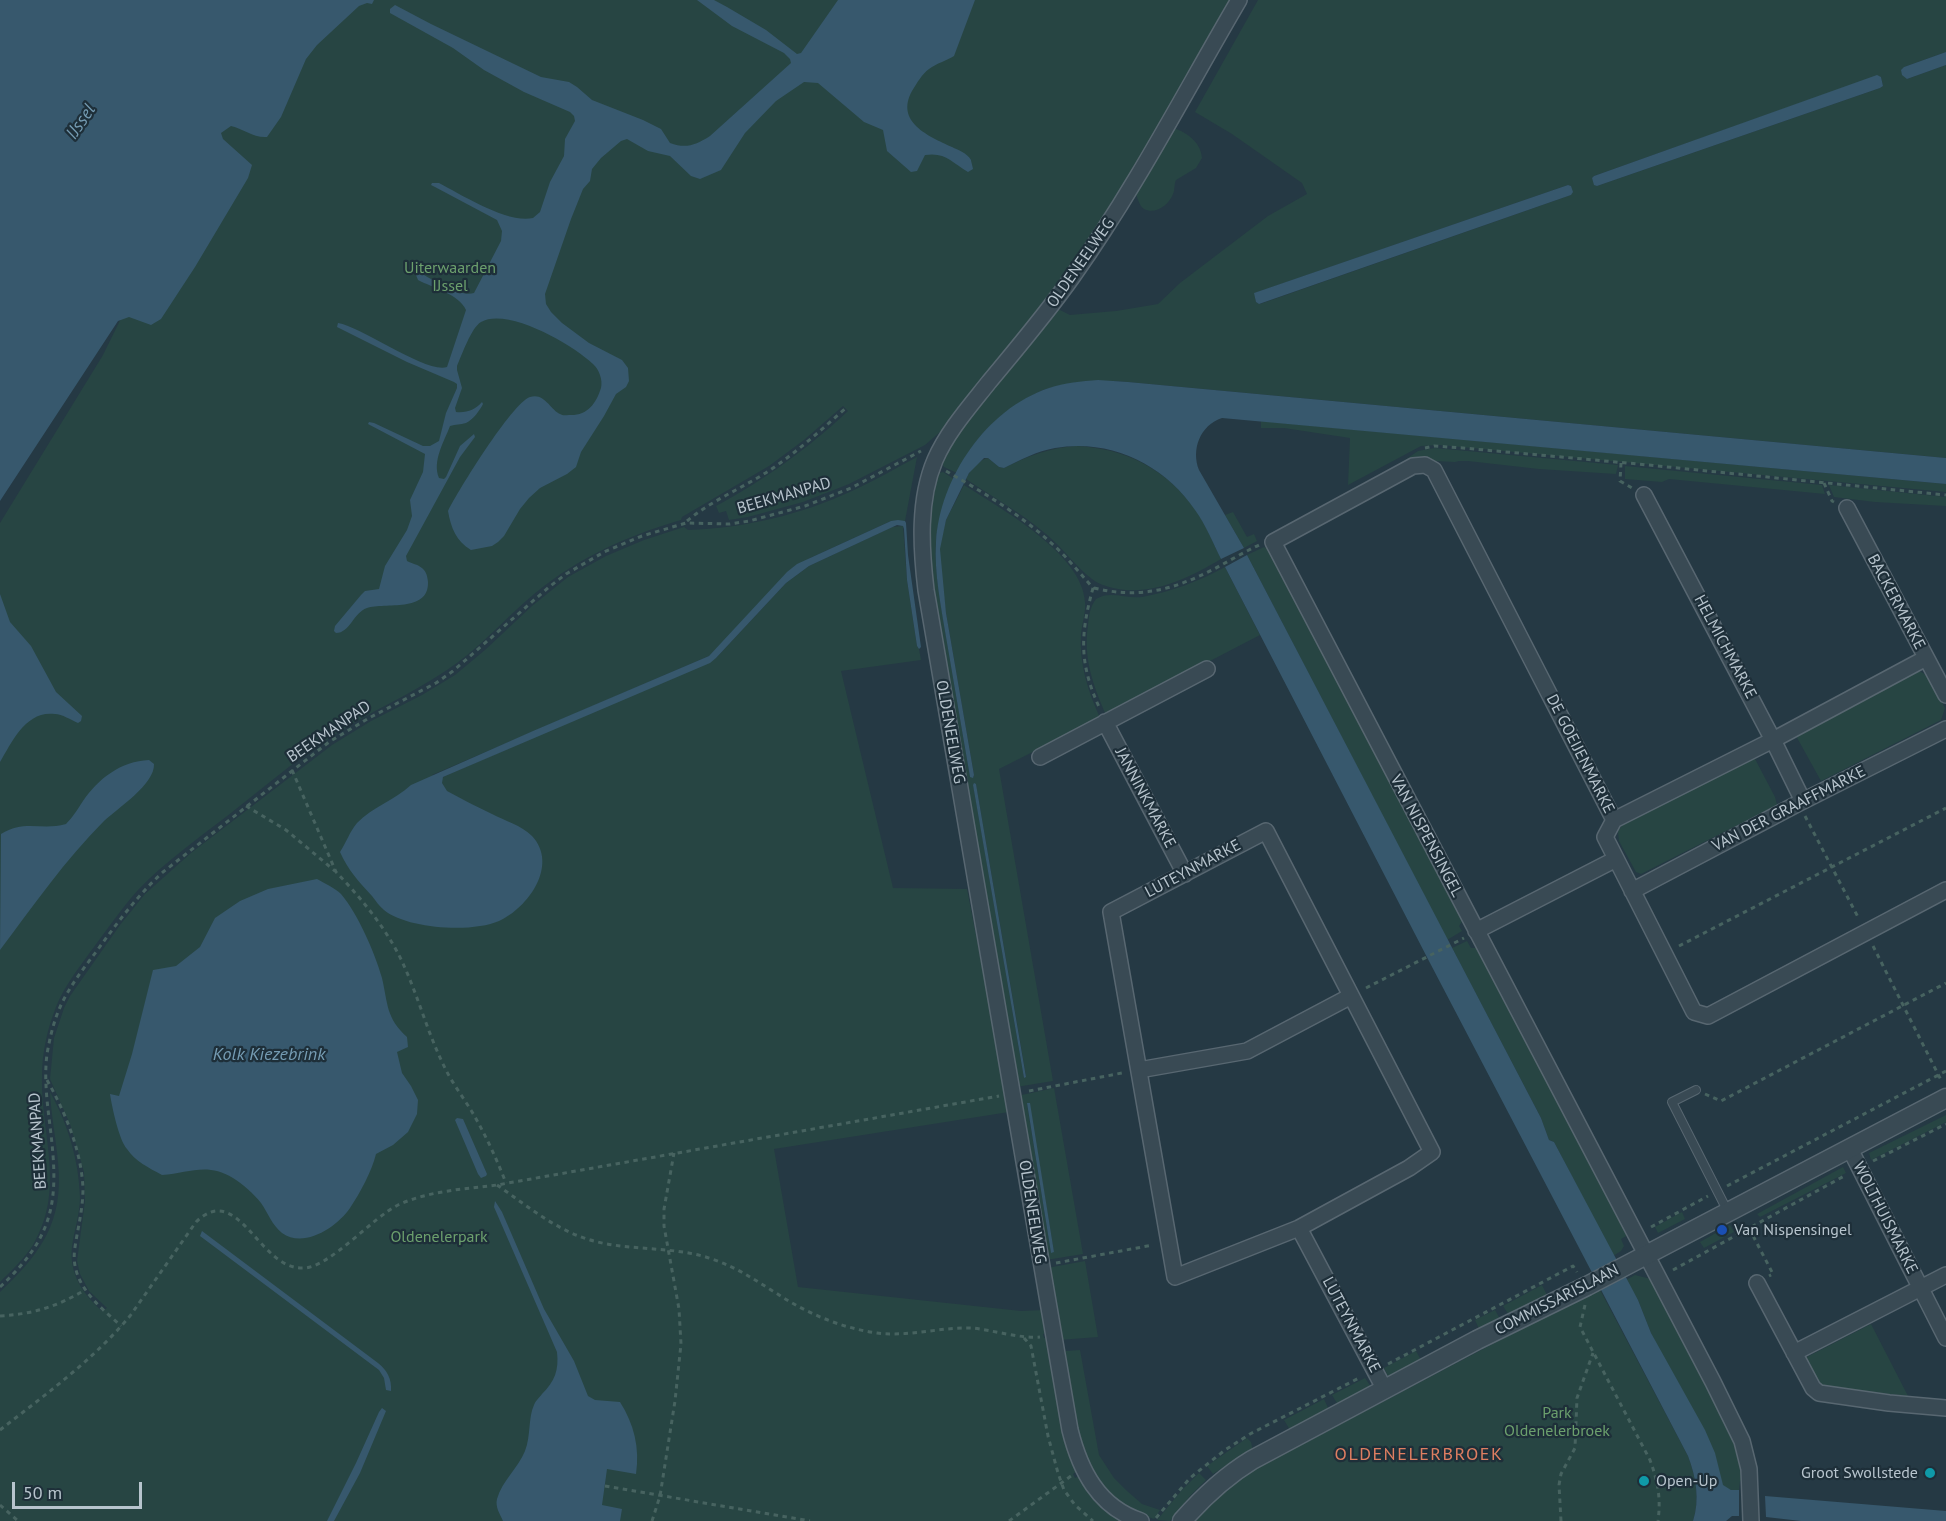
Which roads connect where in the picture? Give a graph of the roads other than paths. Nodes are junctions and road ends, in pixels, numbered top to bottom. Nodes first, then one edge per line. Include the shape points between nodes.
1 (1239, 0) edge
2 (1644, 495) road end
3 (1847, 508) dead end
4 (1263, 543) joint
5 (1926, 658) junction
6 (1207, 669) dead end
7 (1945, 690) edge
8 (1105, 722) junction
9 (1946, 729) edge
10 (1773, 740) junction
11 (1040, 757) dead end
12 (1801, 802) junction
13 (1614, 820) junction
14 (1616, 859) junction
15 (1185, 874) junction
16 (1946, 890) edge
17 (1632, 891) junction
18 (1476, 931) junction
19 (1351, 996) junction
20 (1139, 1070) junction
21 (1696, 1090) road end
22 (1946, 1098) edge
23 (1850, 1149) junction
24 (1728, 1212) junction
25 (1299, 1228) junction
26 (1637, 1259) junction
27 (1946, 1275) edge
28 (1757, 1283) road end
29 (1920, 1288) junction
30 (1946, 1338) edge
31 (1794, 1353) junction
32 (1385, 1390) junction
33 (1946, 1407) edge
34 (1140, 1521) edge
35 (1182, 1521) edge
36 (1751, 1521) edge

1 - 34 street, OLDENEELWEG via 1101,235 1051,307 967,409 939,451 933,464 922,529 923,565 1070,1430 1083,1469 1101,1497
2 - 10 street, HELMICHMARKE
3 - 5 street, BACKERMARKE
4 - 13 street, DE GOEIJENMARKE via 1413,466 1425,465 1434,470
4 - 18 street, VAN NISPENSINGEL
5 - 7 street, BACKERMARKE
5 - 10 street
6 - 8 street
8 - 11 street
8 - 15 street, JANNINKMARKE
9 - 12 street, VAN DER GRAAFFMARKE
10 - 12 street, HELMICHMARKE
10 - 13 street
12 - 17 street, VAN DER GRAAFFMARKE
13 - 14 street, DE GOEIJENMARKE via 1605,837
14 - 17 street, DE GOEIJENMARKE
14 - 18 street
15 - 19 street, LUTEYNMARKE via 1266,831
15 - 20 street, LUTEYNMARKE via 1111,912
16 - 17 street, DE GOEIJENMARKE via 1708,1016 1694,1012
18 - 26 street, VAN NISPENSINGEL
19 - 20 street via 1247,1051
19 - 25 street, LUTEYNMARKE via 1432,1152
20 - 25 street, LUTEYNMARKE via 1174,1277
21 - 24 lane via 1672,1102
22 - 23 street, COMMISSARISLAAN
23 - 24 street, COMMISSARISLAAN
23 - 29 street, WOLTHUISMARKE
24 - 26 street, COMMISSARISLAAN
25 - 32 street, LUTEYNMARKE
26 - 32 street, COMMISSARISLAAN
26 - 36 street, VAN NISPENSINGEL via 1708,1372 1742,1441 1749,1469
27 - 29 street
28 - 31 street
29 - 30 street, WOLTHUISMARKE
29 - 31 street, WOLTHUISMARKE
31 - 33 street via 1819,1393
32 - 35 street, COMMISSARISLAAN via 1233,1472

